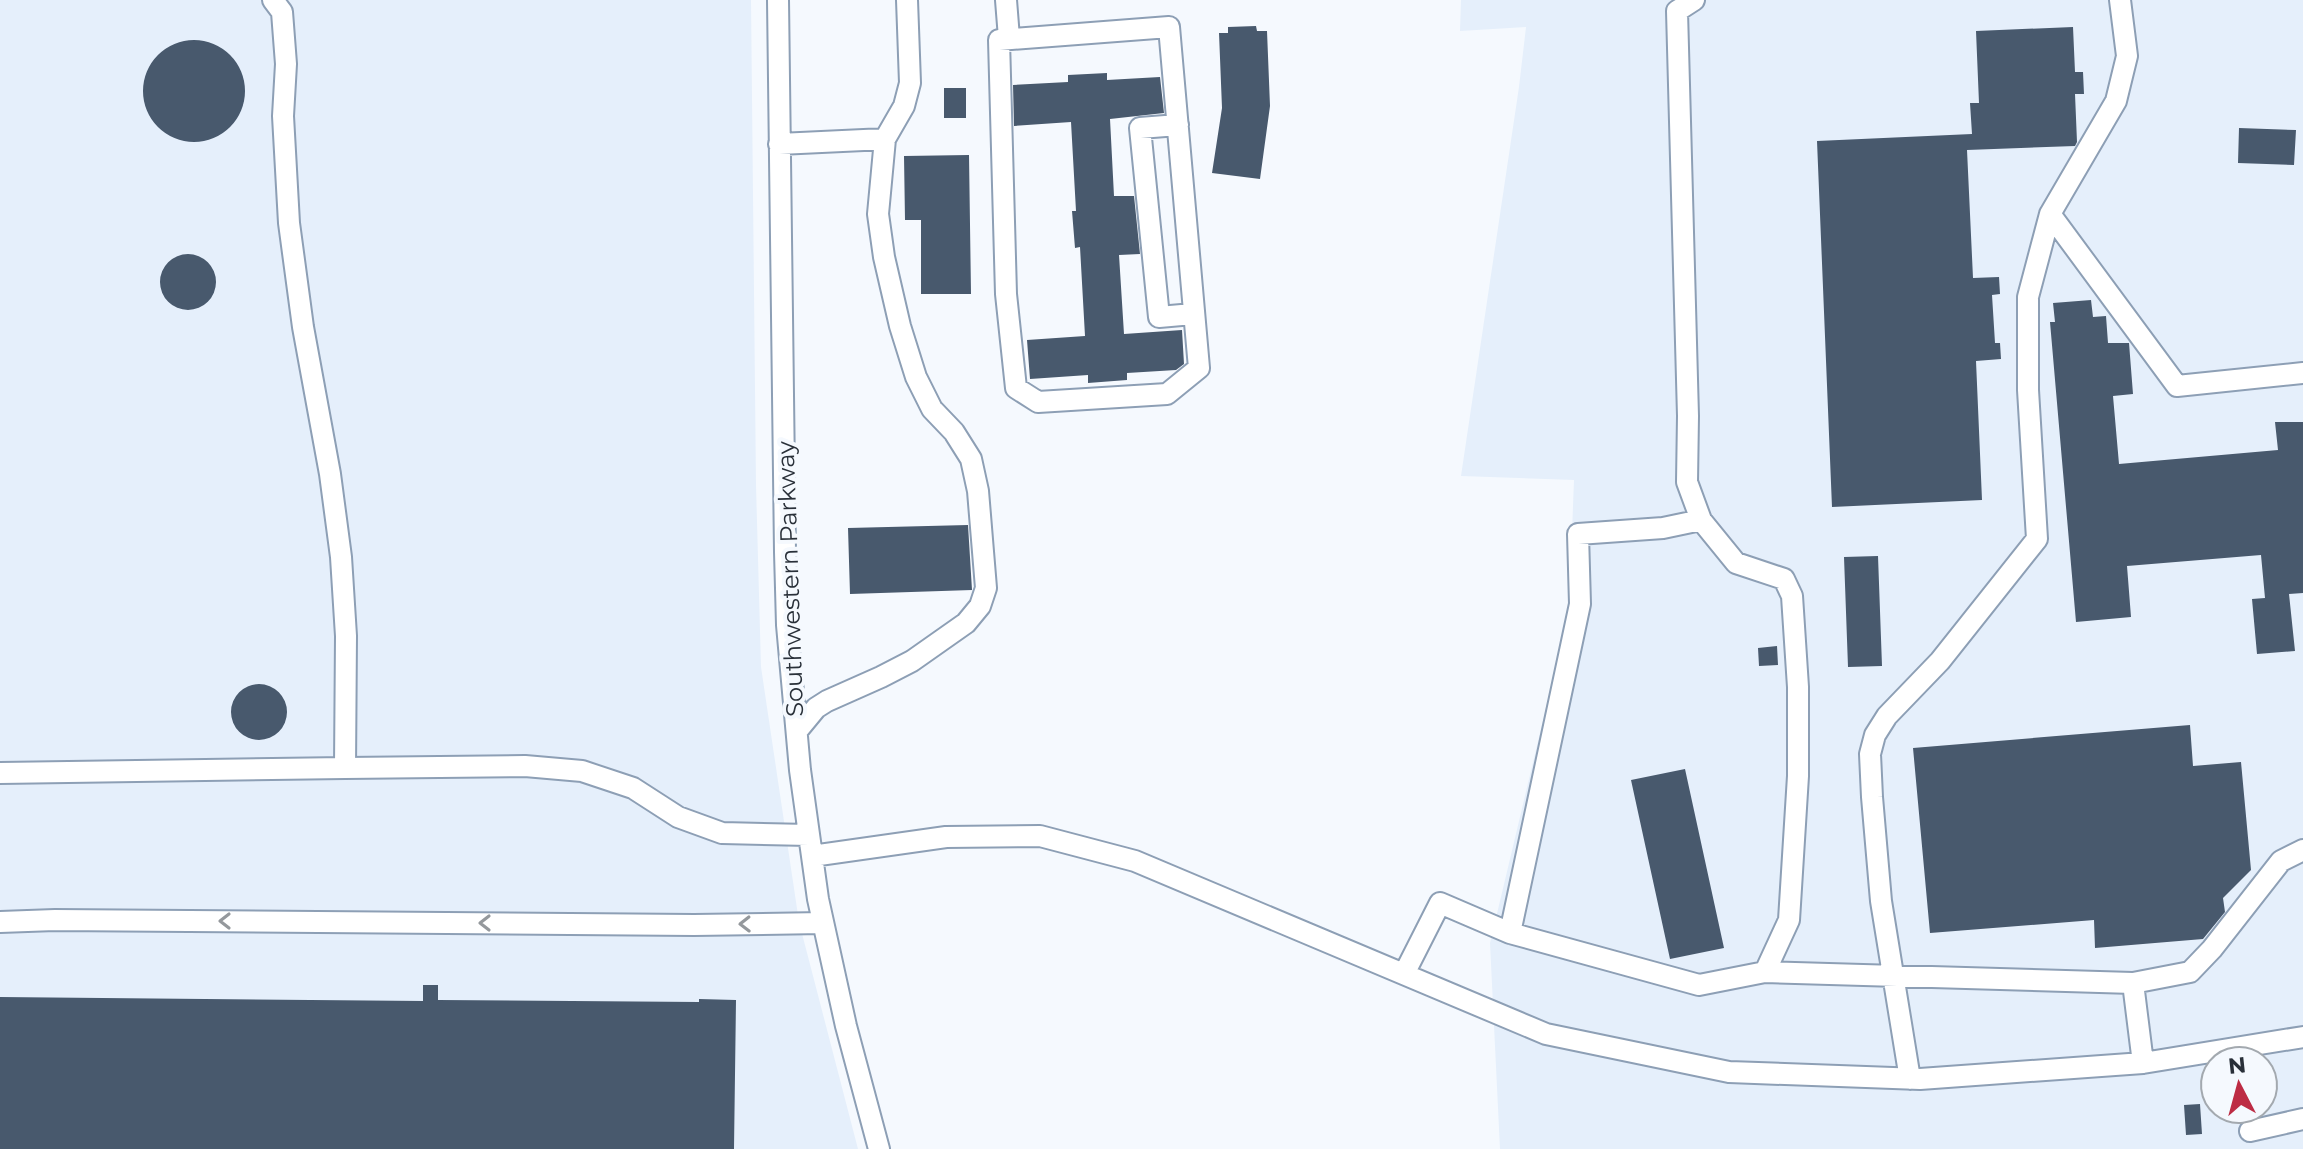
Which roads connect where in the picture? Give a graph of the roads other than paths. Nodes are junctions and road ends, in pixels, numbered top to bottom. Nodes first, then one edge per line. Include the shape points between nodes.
1 (273, 0) edge
2 (778, 0) edge
3 (907, 0) edge
4 (1006, 0) edge
5 (1694, 0) edge
6 (2120, 0) edge
7 (1009, 38) junction
8 (1178, 125) junction
9 (885, 139) junction
10 (779, 144) junction
11 (2050, 214) junction
12 (1193, 314) junction
13 (2303, 373) edge
14 (1701, 520) junction
15 (797, 731) junction
16 (345, 768) junction
17 (0, 773) edge
18 (810, 846) junction
19 (2303, 850) edge
20 (0, 922) edge
21 (823, 923) junction
22 (1510, 933) junction
23 (1765, 972) junction
24 (1404, 974) junction
25 (1895, 977) junction
26 (2133, 983) junction
27 (2303, 1037) edge
28 (2143, 1063) junction
29 (1910, 1079) junction
30 (2303, 1119) edge
31 (2250, 1131) dead end
32 (879, 1149) edge

1 - 16 street via 282,12 286,64 289,223 341,557
2 - 10 street, Southwestern Parkway
3 - 9 street via 910,83
4 - 7 street
5 - 14 street via 1677,11 1687,482
6 - 11 street via 2127,56 2116,101
7 - 8 street via 1169,27
7 - 12 street via 999,40 1006,294 1016,388 1038,402 1167,394 1199,368
8 - 12 street
8 - 12 street via 1140,128 1159,317
9 - 10 street
9 - 15 street via 878,214 884,257 916,377 932,409 971,459 986,588 966,623 912,661 816,708
10 - 15 street, Southwestern Parkway via 787,625
11 - 13 street via 2177,386
11 - 25 street via 2028,297 2037,539 1940,661 1887,716 1870,754 1881,901
14 - 22 street via 1578,534 1580,604
14 - 23 street via 1736,563 1784,579 1792,596 1798,776 1789,920
15 - 18 street, Southwestern Parkway
16 - 17 street
16 - 18 street via 525,766 582,771 633,788 678,817 722,833
18 - 21 street, Southwestern Parkway
18 - 24 street via 1040,836 1135,861
19 - 26 street via 2281,861 2190,972
21 -> 20 street
21 - 32 street, Southwestern Parkway
22 - 23 street via 1699,985
22 - 24 street via 1440,903
23 - 25 street
24 - 29 street via 1546,1034 1729,1072
25 - 26 street
25 - 29 street
26 - 28 street
27 - 28 street
28 - 29 street
30 - 31 street

